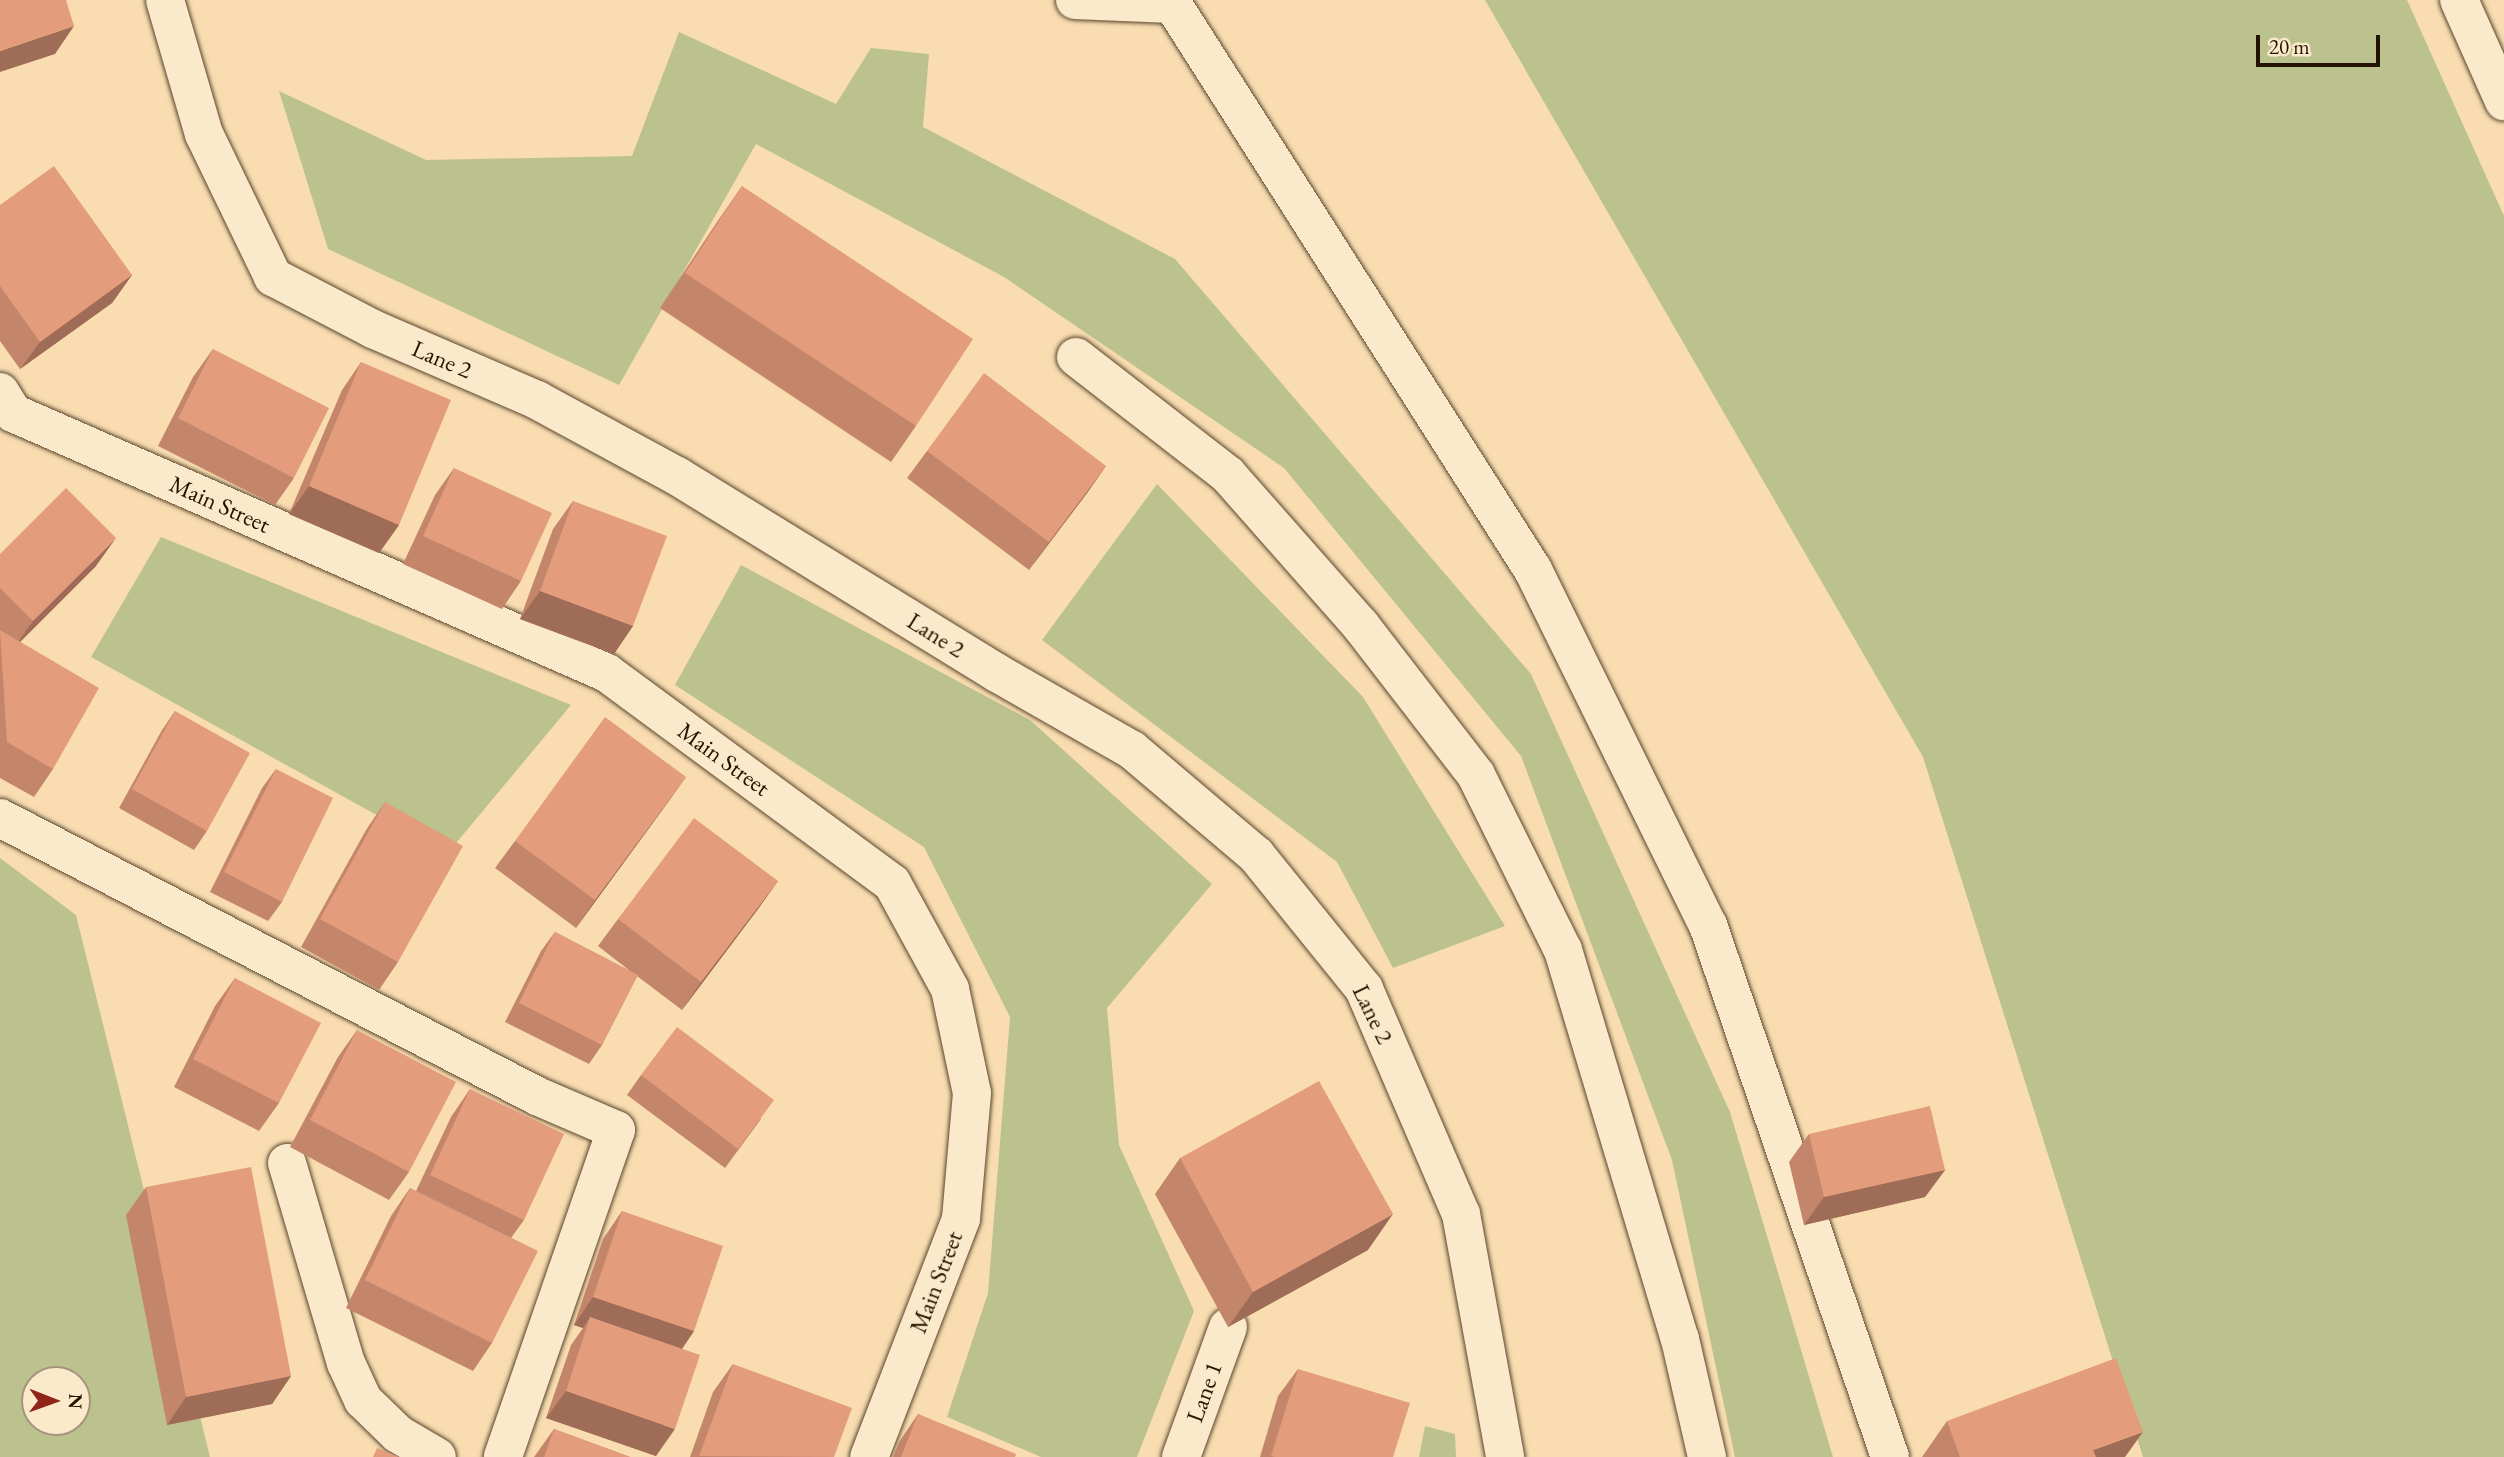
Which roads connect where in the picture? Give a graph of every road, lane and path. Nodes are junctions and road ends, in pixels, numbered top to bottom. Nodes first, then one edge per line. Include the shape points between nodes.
1 (165, 0) edge
2 (1075, 0) edge
3 (2459, 0) edge
4 (1170, 2) edge
5 (2504, 101) edge
6 (1076, 357) dead end
7 (0, 392) edge
8 (0, 818) edge
9 (288, 1163) dead end
10 (1228, 1327) dead end
11 (438, 1457) edge
12 (503, 1457) edge
13 (869, 1457) edge
14 (1181, 1457) edge
15 (1505, 1457) edge
16 (1707, 1457) edge
17 (1890, 1457) edge

1 - 15 street, Lane 2 via 204,134 273,277 373,329 537,400 677,476 997,673 1132,750 1256,855 1364,989 1461,1214
2 - 4 street
3 - 5 street
4 - 17 street via 1539,582 1708,925
6 - 16 street via 1228,475 1361,626 1476,775 1563,950 1679,1339
7 - 13 street, Main Street via 13,413 607,673 892,883 950,989 972,1093 961,1219
8 - 12 street via 537,1096 616,1130
9 - 11 street via 346,1363 363,1401 398,1434
10 - 14 street, Lane 1

